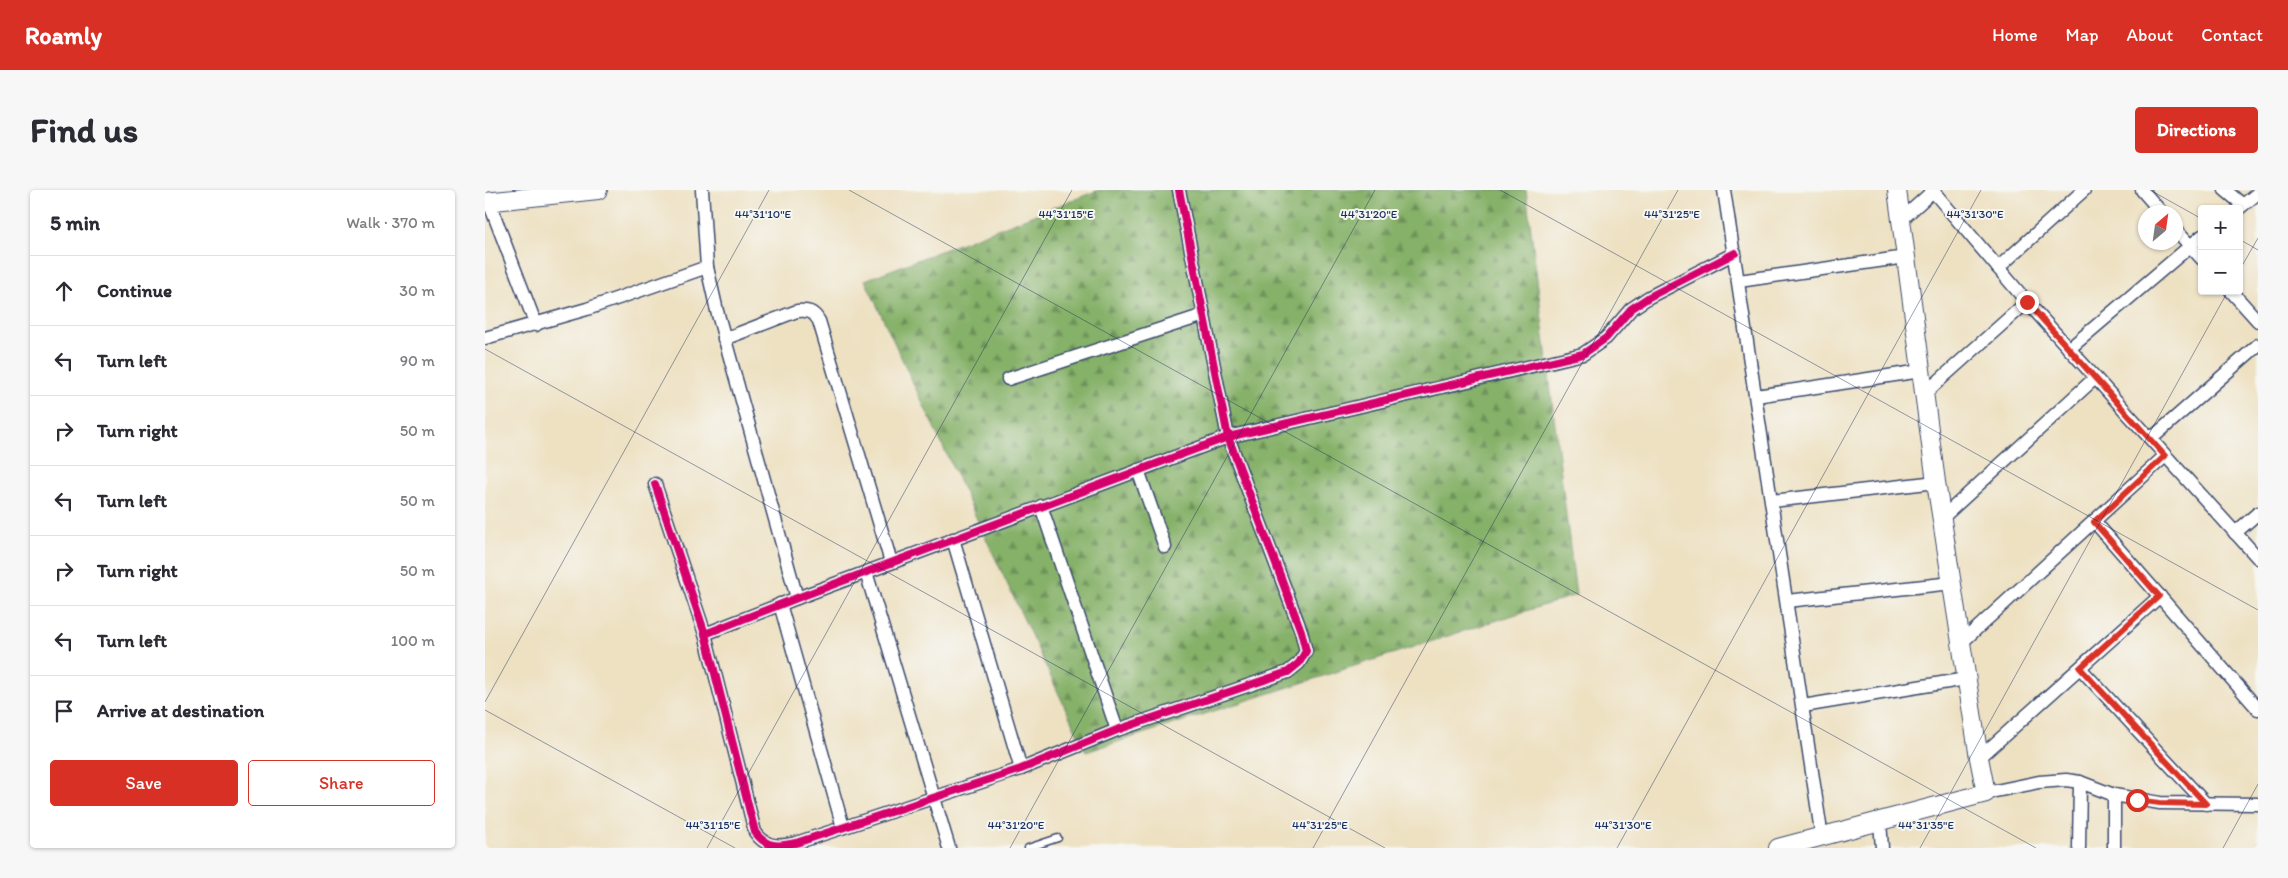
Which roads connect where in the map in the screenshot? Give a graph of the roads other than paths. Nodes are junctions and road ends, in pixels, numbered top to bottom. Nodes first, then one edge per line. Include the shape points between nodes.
1 (598, 190) edge
2 (702, 190) edge
3 (1179, 190) edge
4 (1724, 190) edge
5 (1897, 190) edge
6 (1933, 190) edge
7 (2084, 190) edge
8 (2142, 190) edge
9 (2225, 190) edge
10 (2258, 193) edge
11 (487, 202) edge
12 (2155, 205) edge
13 (2239, 205) edge
14 (2243, 205) edge
15 (1901, 220) junction
16 (2183, 238) edge
17 (2198, 239) edge
18 (2190, 246) junction
19 (1735, 253) junction
20 (2198, 255) edge
21 (1906, 257) junction
22 (707, 267) junction
23 (1998, 268) junction
24 (1739, 281) junction
25 (2235, 295) edge
26 (2027, 302) junction
27 (1204, 315) junction
28 (2258, 321) edge
29 (536, 325) junction
30 (485, 338) edge
31 (724, 339) junction
32 (2258, 345) edge
33 (2069, 349) junction
34 (1921, 371) junction
35 (2095, 378) junction
36 (1008, 379) dead end
37 (1924, 394) junction
38 (1756, 396) junction
39 (1228, 437) junction
40 (2151, 439) junction
41 (2165, 456) junction
42 (1139, 470) junction
43 (1936, 482) junction
44 (655, 484) dead end
45 (1772, 501) junction
46 (1041, 506) junction
47 (2258, 513) edge
48 (1942, 518) junction
49 (2094, 522) junction
50 (2235, 533) junction
51 (953, 539) junction
52 (1165, 546) dead end
53 (2258, 558) edge
54 (891, 562) junction
55 (866, 572) junction
56 (1952, 583) junction
57 (2159, 596) junction
58 (797, 598) junction
59 (1787, 601) junction
60 (779, 604) junction
61 (705, 634) junction
62 (1961, 643) junction
63 (2080, 668) junction
64 (1966, 679) junction
65 (1803, 706) junction
66 (2258, 709) edge
67 (1117, 730) junction
68 (1979, 758) junction
69 (1021, 770) junction
70 (2080, 782) junction
71 (1986, 793) junction
72 (2114, 795) junction
73 (934, 798) junction
74 (2206, 804) junction
75 (2258, 804) edge
76 (1880, 822) junction
77 (843, 827) junction
78 (1058, 838) dead end
79 (1816, 842) edge
80 (949, 848) edge
81 (1028, 848) edge
82 (1778, 848) edge
83 (1882, 848) edge
84 (2079, 848) edge
85 (2114, 848) edge

1 - 11 street
2 - 22 street
3 - 27 street
4 - 19 street
5 - 15 street
6 - 15 street
6 - 23 street
7 - 23 street
8 - 12 street
9 - 13 street
10 - 14 street
11 - 29 street
15 - 21 street
16 - 18 street
17 - 18 street
18 - 20 street
18 - 33 street
19 - 24 street
19 - 39 street via 1649,297 1631,309 1606,338 1583,354
21 - 24 street
21 - 34 street
22 - 29 street
22 - 31 street
23 - 26 street
24 - 38 street
25 - 28 street
26 - 33 street
26 - 37 street
27 - 36 street
27 - 39 street
29 - 30 street
31 - 54 street via 797,310 815,314
31 - 58 street
32 - 40 street
33 - 35 street
34 - 37 street
34 - 38 street
35 - 40 street
35 - 48 street
37 - 43 street
38 - 45 street
39 - 42 street
39 - 67 street via 1301,631 1305,651 1299,663 1288,672
40 - 41 street
41 - 49 street
41 - 50 street
42 - 46 street
42 - 52 street
43 - 45 street
43 - 48 street
44 - 61 street
45 - 59 street
46 - 51 street
46 - 67 street
47 - 50 street
48 - 56 street
49 - 57 street
49 - 62 street
50 - 53 street
51 - 54 street
51 - 69 street
54 - 55 street
55 - 58 street
55 - 73 street
56 - 59 street
56 - 62 street
57 - 63 street
57 - 66 street
58 - 60 street
59 - 65 street
60 - 61 street
60 - 77 street
61 - 77 street via 759,839 776,847
62 - 64 street
63 - 68 street
63 - 74 street
64 - 65 street
64 - 68 street
65 - 79 street
67 - 69 street
68 - 71 street
69 - 73 street
70 - 71 street via 2053,780
70 - 72 street
70 - 84 street
71 - 76 street
72 - 74 street via 2160,803
72 - 85 street
73 - 77 street
73 - 80 street
74 - 75 street
76 - 79 street
76 - 83 street
78 - 81 lane
79 - 82 street

